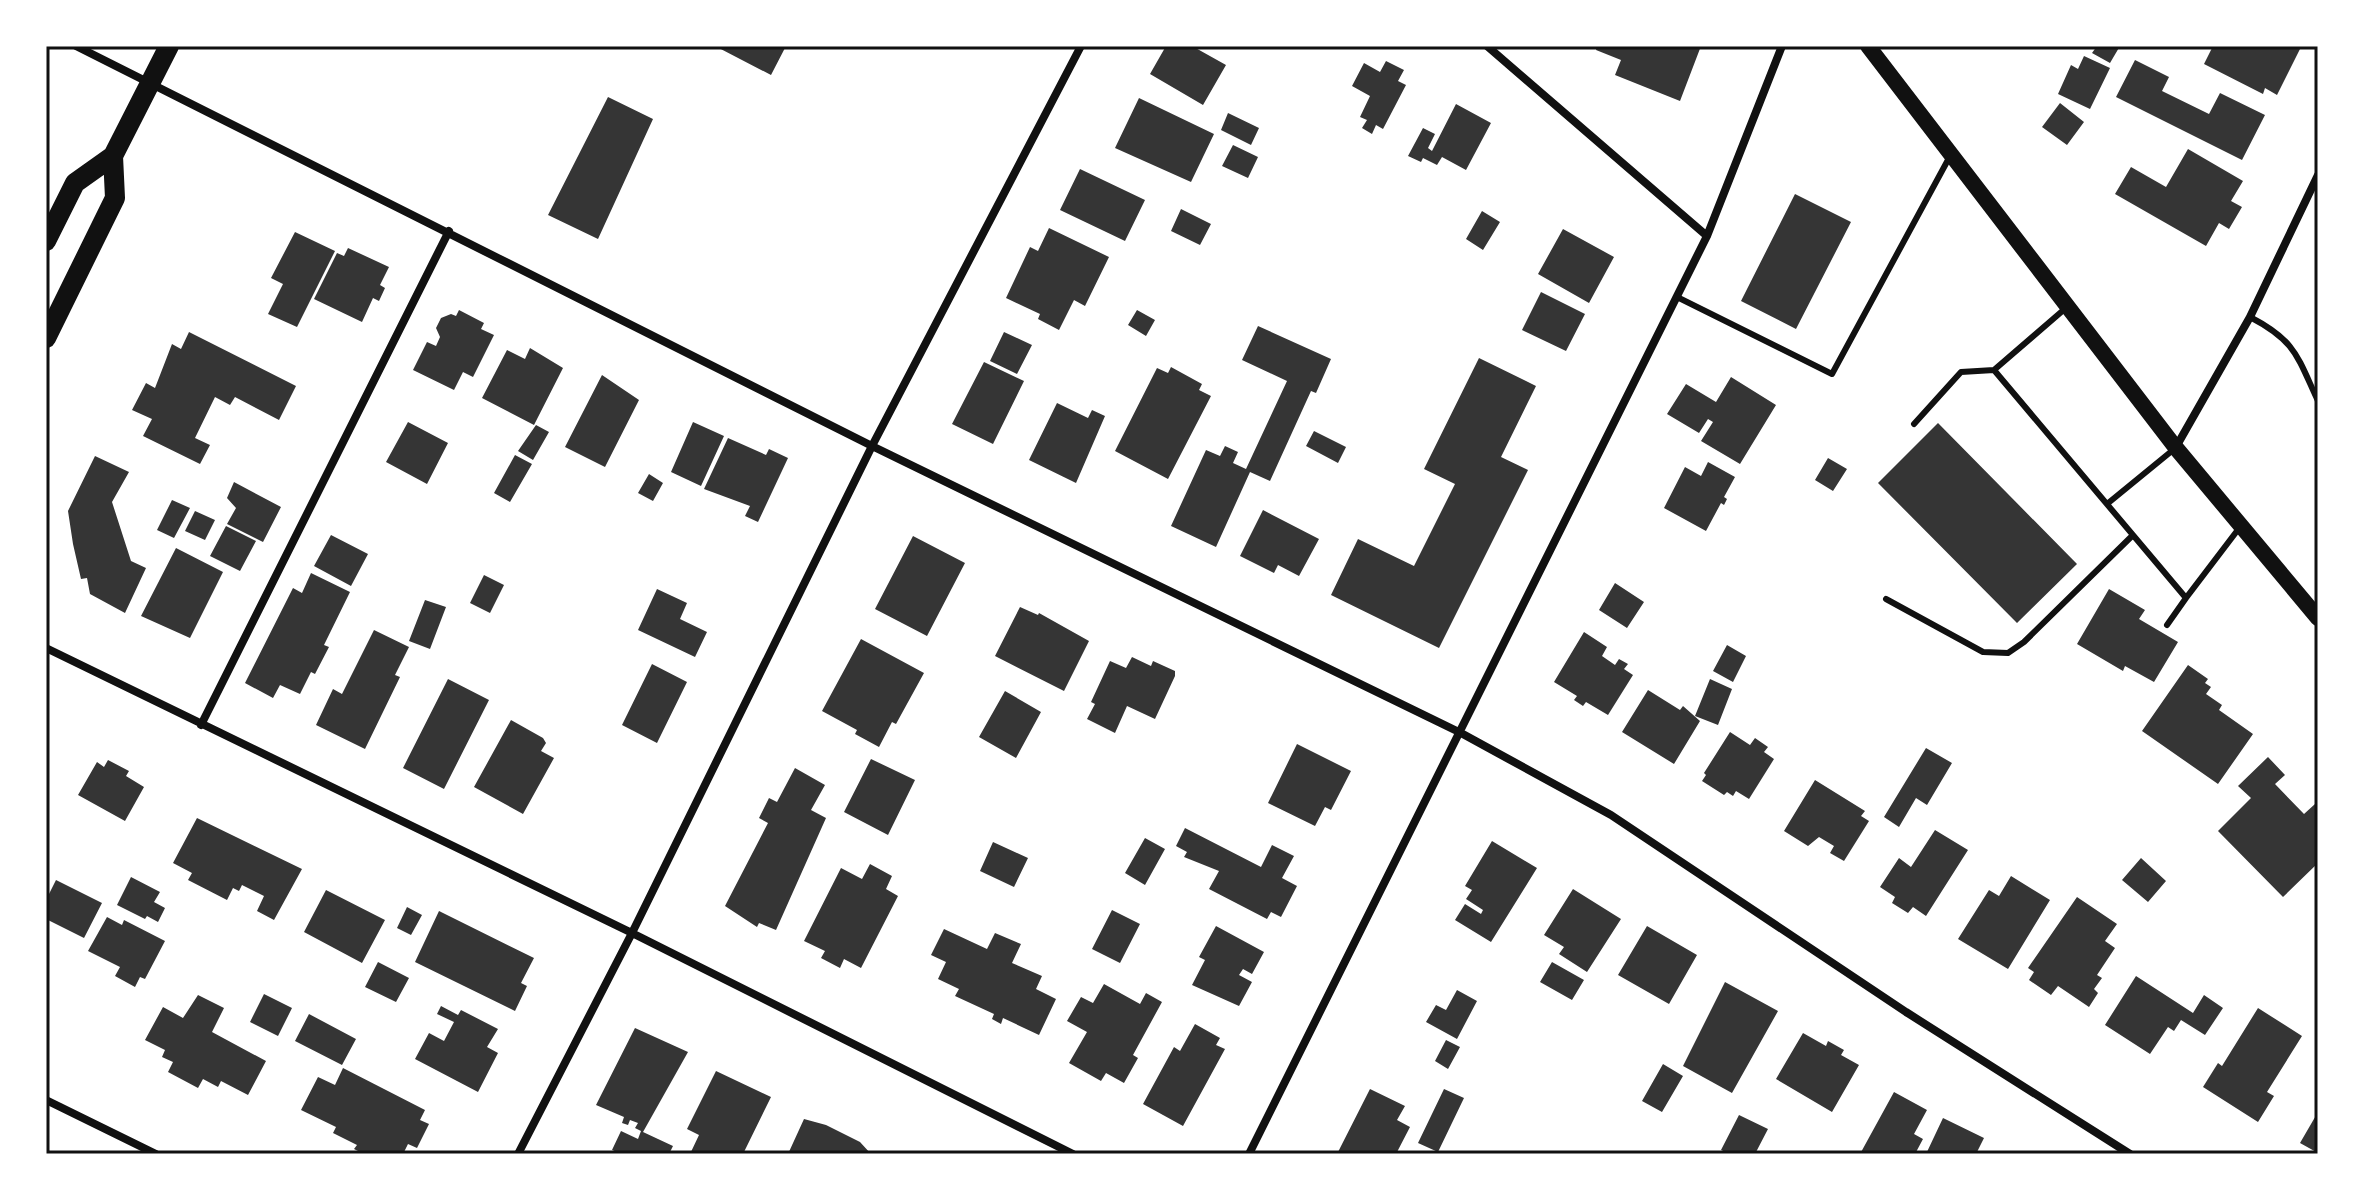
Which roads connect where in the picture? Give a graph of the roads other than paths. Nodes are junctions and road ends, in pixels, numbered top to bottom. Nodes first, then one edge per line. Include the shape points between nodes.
1 (76, 46) edge
2 (169, 46) edge
3 (1081, 46) edge
4 (1487, 46) edge
5 (1782, 46) edge
6 (1868, 46) edge
7 (150, 83) junction
8 (1951, 155) junction
9 (113, 156) junction
10 (2318, 175) edge
11 (449, 231) junction
12 (1707, 236) junction
13 (46, 241) edge
14 (1677, 297) junction
15 (2067, 307) junction
16 (2250, 317) junction
17 (46, 338) edge
18 (1994, 370) junction
19 (2318, 401) edge
20 (1914, 424) dead end
21 (872, 446) junction
22 (2176, 448) junction
23 (2107, 504) junction
24 (2240, 527) junction
25 (2132, 536) junction
26 (2186, 598) junction
27 (1886, 599) dead end
28 (2318, 618) edge
29 (2167, 625) dead end
30 (46, 648) edge
31 (201, 725) junction
32 (1461, 733) junction
33 (632, 933) junction
34 (46, 1100) edge
35 (156, 1154) edge
36 (518, 1154) edge
37 (1073, 1154) edge
38 (1249, 1154) edge
39 (2130, 1154) edge

1 - 7 street
2 - 7 main road
3 - 21 street
4 - 12 street
5 - 12 street
6 - 8 main road
7 - 9 main road
7 - 11 street
8 - 14 lane via 1832,374
8 - 15 main road
9 - 13 main road via 75,183
9 - 17 main road via 115,198
10 - 16 street
11 - 21 street
11 - 31 street
12 - 14 street
14 - 32 street
15 - 18 lane
15 - 22 main road
16 - 19 lane via 2280,333
16 - 22 street
18 - 20 lane via 1961,372
18 - 23 lane
21 - 32 street
21 - 33 street
22 - 23 lane
22 - 24 main road
23 - 25 lane
24 - 26 lane
24 - 28 main road
25 - 26 lane
25 - 27 lane via 2008,653 1983,652
26 - 29 lane
30 - 31 street
31 - 33 street
32 - 38 street
32 - 39 street via 1611,815
33 - 36 street
33 - 37 street
34 - 35 street

